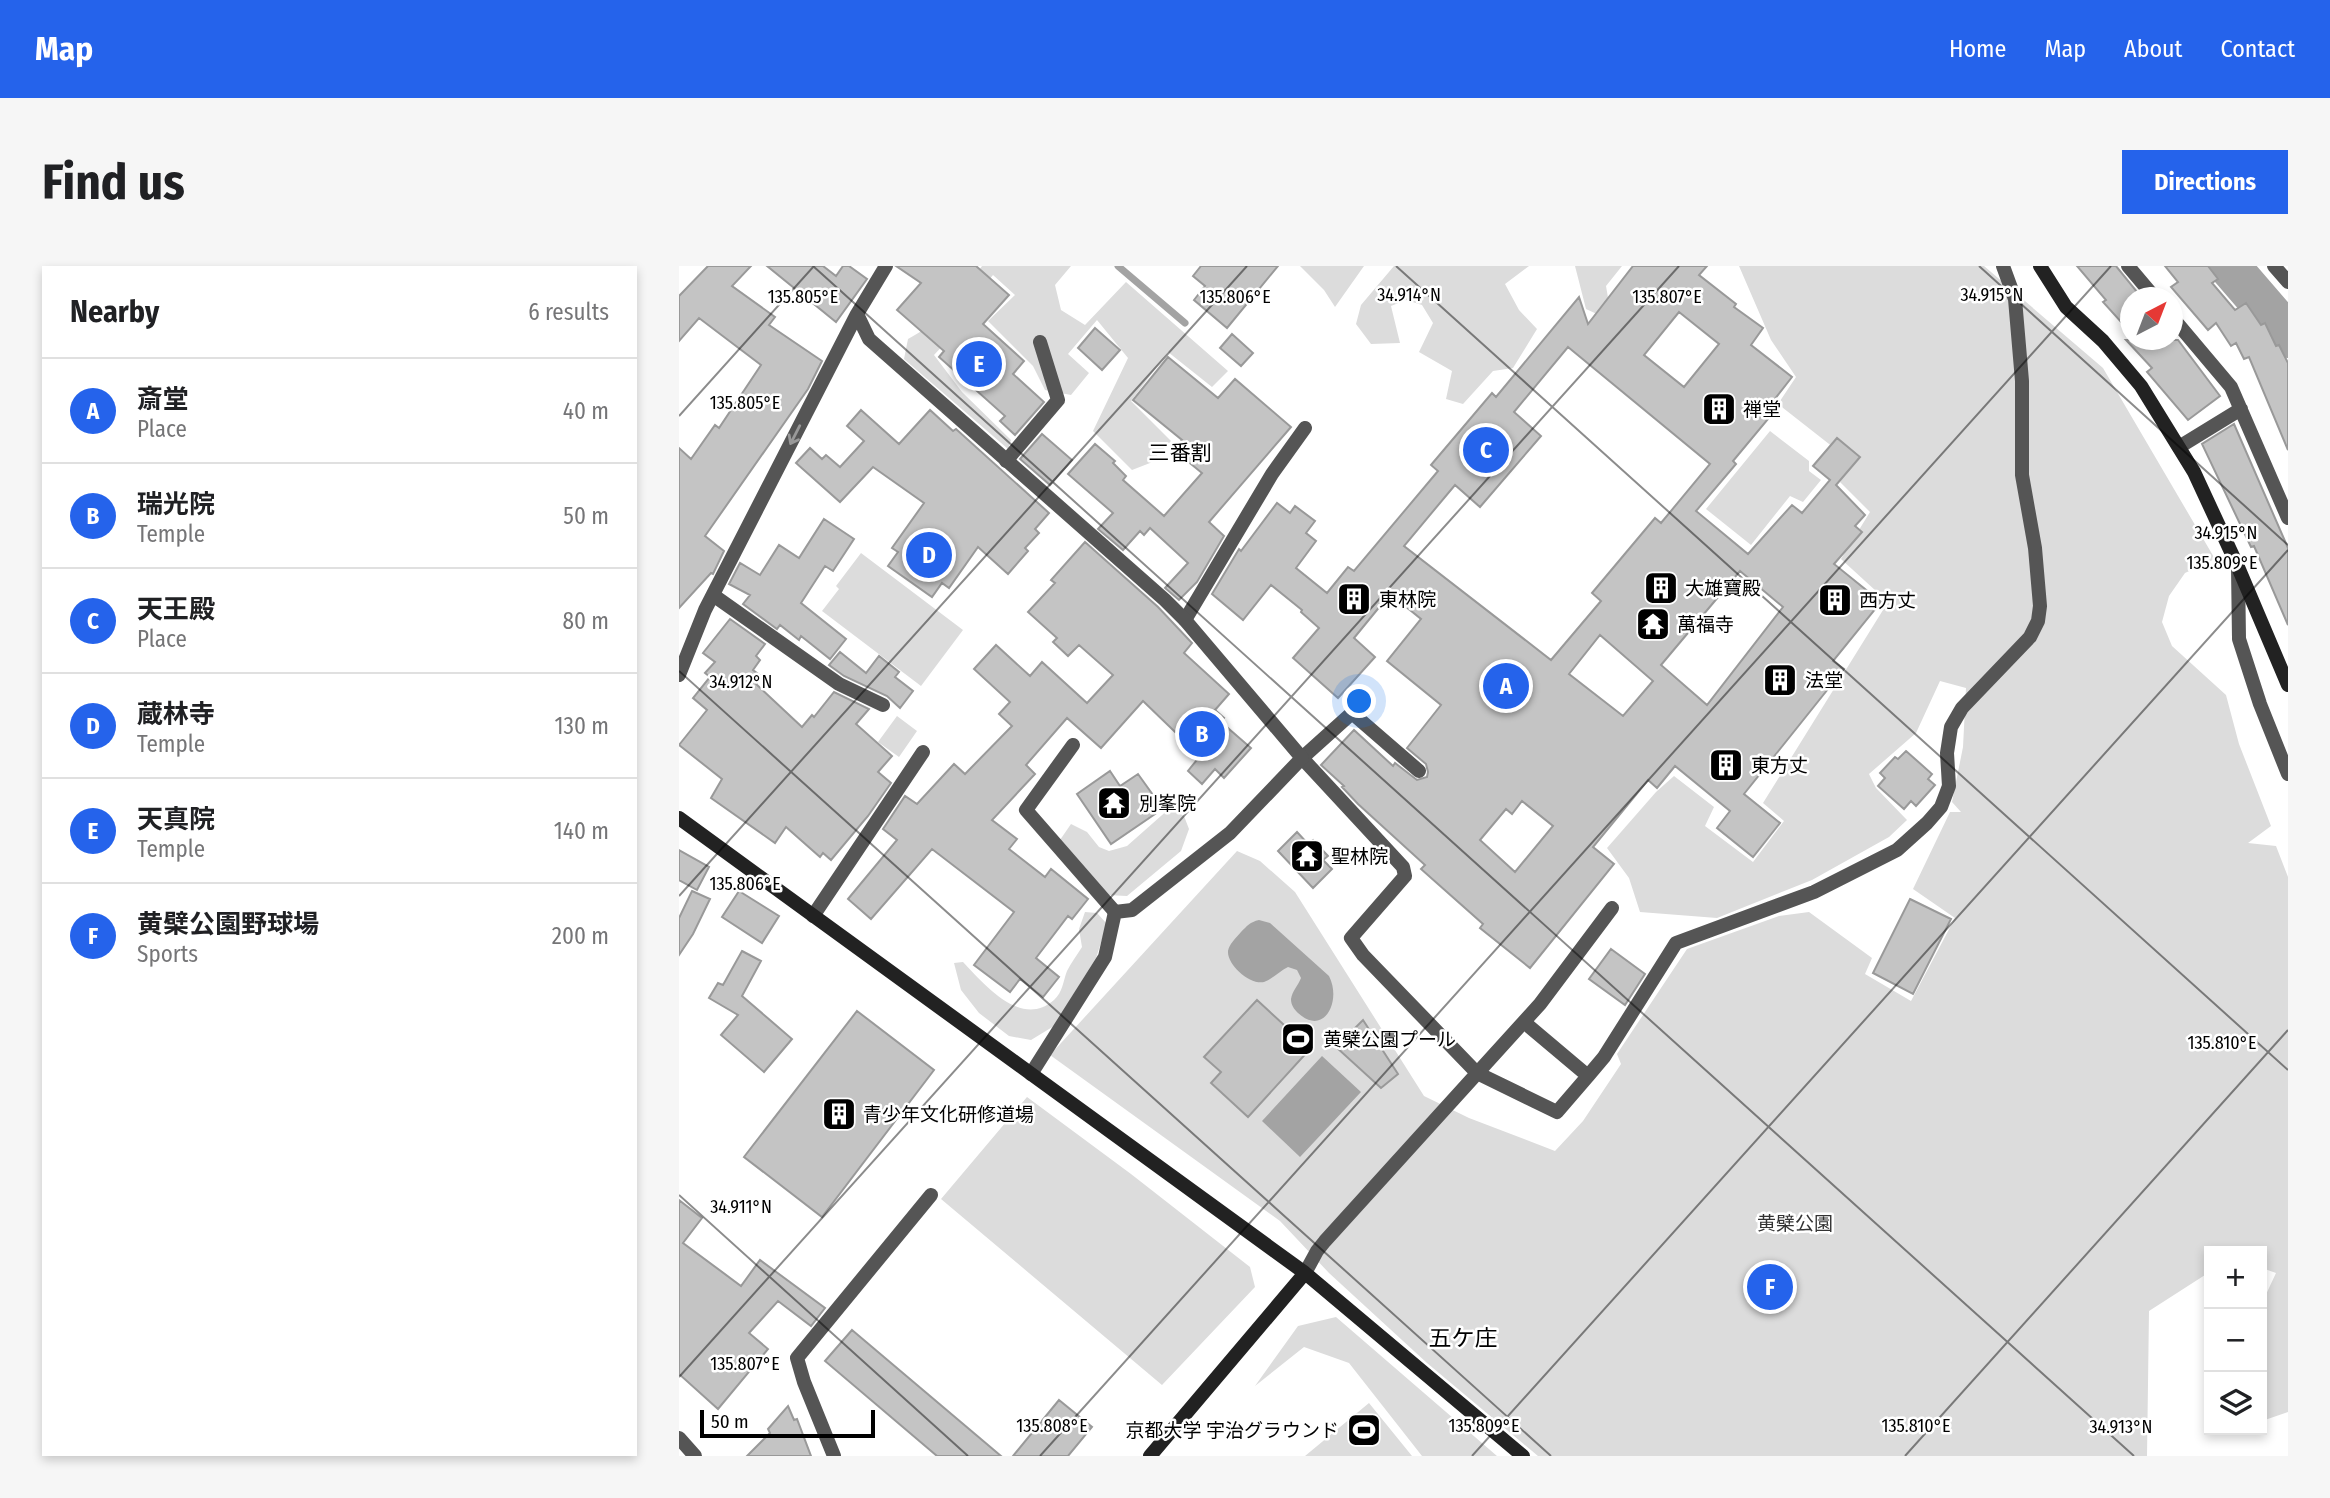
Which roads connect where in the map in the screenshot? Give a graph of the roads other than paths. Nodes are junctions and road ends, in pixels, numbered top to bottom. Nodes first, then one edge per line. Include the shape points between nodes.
1 (886, 266) edge
2 (2003, 266) edge
3 (2040, 266) edge
4 (2127, 266) edge
5 (2274, 266) edge
6 (2288, 282) edge
7 (2145, 287) edge
8 (857, 314) junction
9 (2183, 330) edge
10 (1040, 342) dead end
11 (2241, 409) junction
12 (1305, 428) dead end
13 (2179, 447) junction
14 (1006, 461) junction
15 (2288, 518) edge
16 (2238, 567) junction
17 (713, 595) junction
18 (1185, 620) junction
19 (679, 675) edge
20 (2288, 685) edge
21 (883, 705) dead end
22 (1073, 746) dead end
23 (923, 752) dead end
24 (1302, 758) junction
25 (1419, 771) dead end
26 (2288, 774) edge
27 (679, 818) edge
28 (1612, 908) dead end
29 (1115, 912) junction
30 (813, 916) junction
31 (1524, 1022) junction
32 (1477, 1073) junction
33 (1031, 1074) junction
34 (1588, 1076) junction
35 (931, 1195) dead end
36 (1305, 1273) junction
37 (679, 1439) edge
38 (695, 1456) edge
39 (834, 1456) edge
40 (1150, 1456) edge
41 (1523, 1456) edge

1 - 8 street
2 - 34 street via 2015,299 2022,381 2022,475 2040,606 2030,637 1962,708 1951,727 1948,786 1941,807 1927,822 1897,850 1814,892 1677,943
3 - 13 street via 2066,307 2141,386
4 - 7 street
5 - 6 street
8 - 14 street via 869,339
8 -> 17 street
9 - 11 street via 2231,387
10 - 14 street via 1058,400
11 - 13 street
11 - 15 street
12 - 18 street via 1272,474
13 - 16 street
14 - 18 street
16 - 20 street
16 - 26 street via 2239,639
17 - 19 street
17 - 21 street via 839,684
18 - 24 street
22 - 29 street via 1026,810
23 - 30 street
24 - 25 street via 1352,713
24 - 29 street via 1230,833 1132,910
24 - 32 street via 1403,867 1405,876 1351,938
27 - 30 street
28 - 31 street
29 - 33 street via 1105,957
30 - 33 street
31 - 32 street
31 - 34 street
32 - 34 street via 1557,1112
32 - 36 street via 1325,1241
33 - 36 street
35 - 39 street via 797,1358
36 - 40 street
36 - 41 street
37 - 38 street

